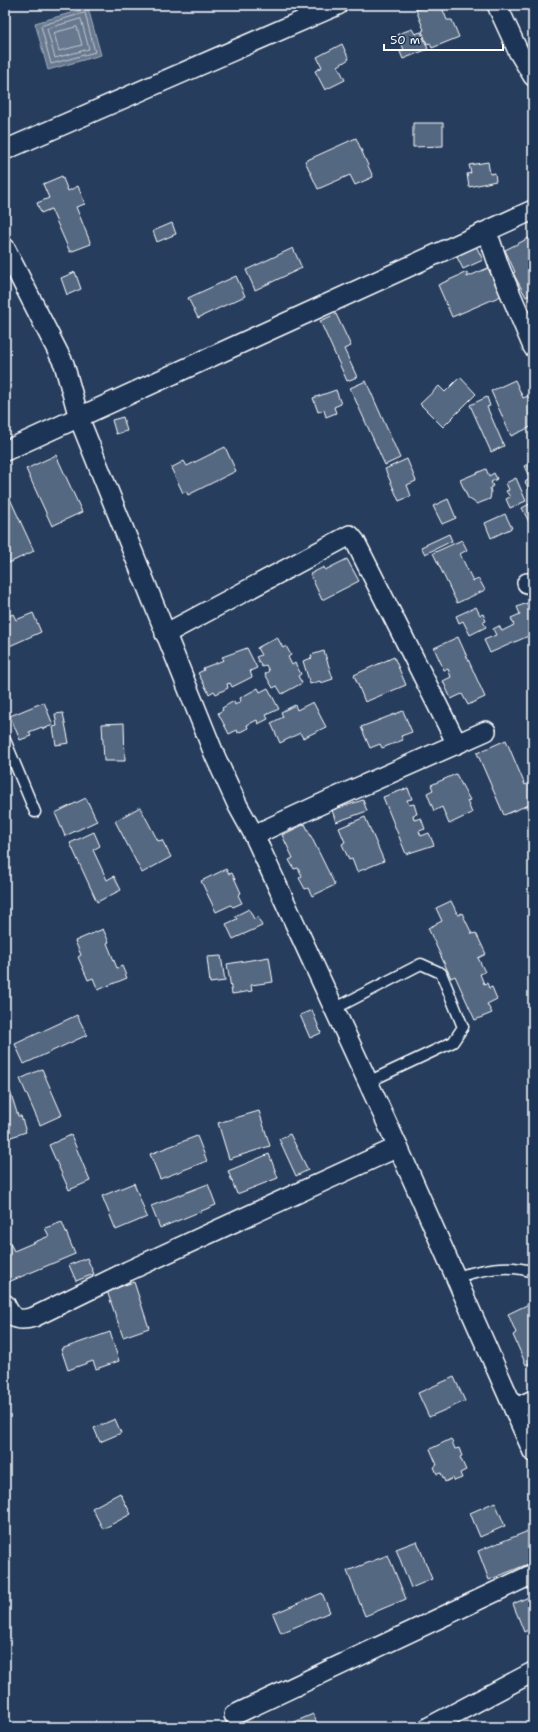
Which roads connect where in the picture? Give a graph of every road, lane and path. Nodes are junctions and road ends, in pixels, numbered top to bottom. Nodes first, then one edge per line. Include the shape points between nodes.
1 (338, 5) edge
2 (497, 5) edge
3 (533, 76) edge
4 (5, 150) edge
5 (533, 210) edge
6 (485, 233) junction
7 (5, 248) edge
8 (533, 347) edge
9 (79, 418) junction
10 (5, 451) edge
11 (166, 634) junction
12 (486, 731) dead end
13 (5, 740) edge
14 (457, 744) junction
15 (35, 812) dead end
16 (254, 835) junction
17 (334, 1009) junction
18 (368, 1082) junction
19 (398, 1147) junction
20 (533, 1272) edge
21 (456, 1277) junction
22 (5, 1304) edge
23 (533, 1400) edge
24 (514, 1409) junction
25 (533, 1452) edge
26 (533, 1574) edge
27 (533, 1672) edge
28 (234, 1715) dead end
29 (429, 1727) edge

1 - 4 street
2 - 3 street via 518,51
5 - 6 street
6 - 8 street
6 - 9 street
7 - 9 street via 64,364
9 - 10 street
9 - 11 street
11 - 14 street via 350,535
11 - 16 street via 215,756
12 - 14 street
13 - 15 lane
14 - 16 street
16 - 17 street
17 - 18 street
17 - 18 lane via 421,964 441,973 463,1027 453,1042
18 - 19 street
19 - 21 street
19 - 22 street via 34,1317 24,1320 14,1318
20 - 21 lane via 507,1267 484,1269
21 - 24 street
23 - 24 street
24 - 25 street
26 - 28 street
27 - 29 street

